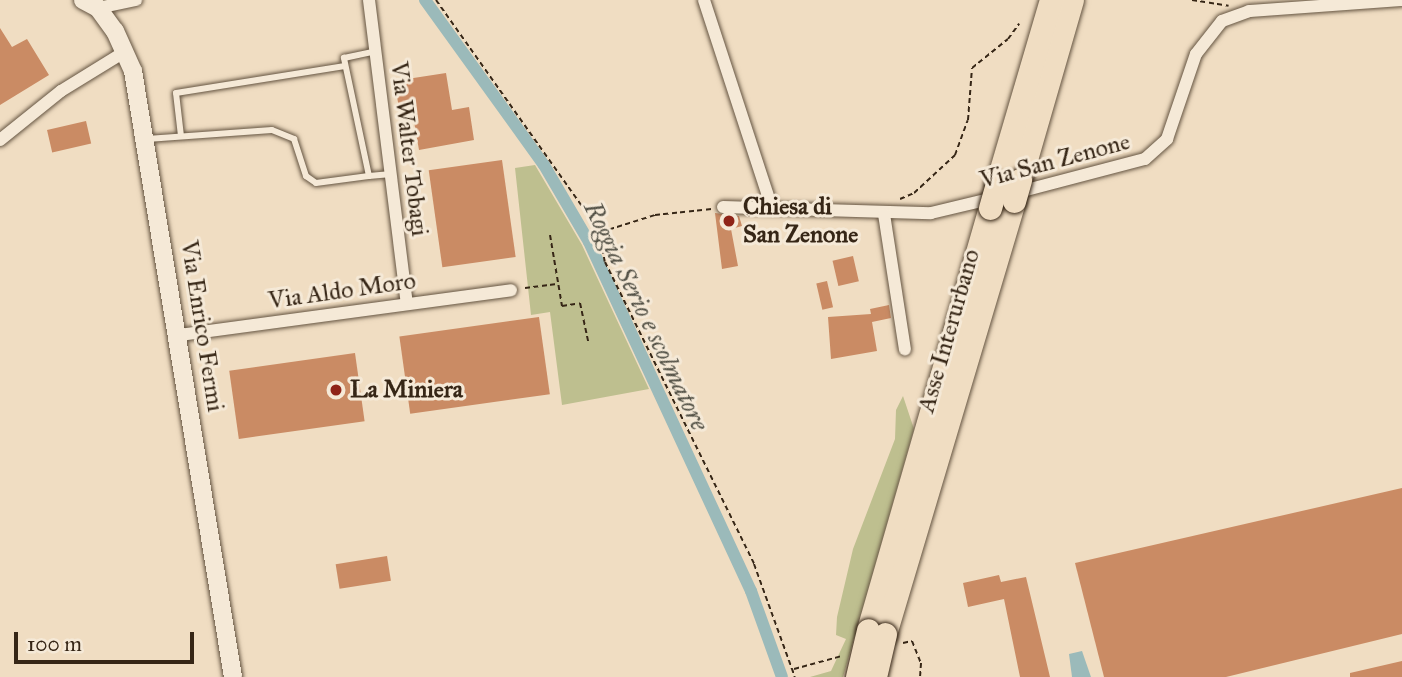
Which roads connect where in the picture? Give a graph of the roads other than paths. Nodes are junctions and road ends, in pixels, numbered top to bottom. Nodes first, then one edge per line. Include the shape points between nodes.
1 (136, 0) edge
2 (369, 0) edge
3 (704, 0) edge
4 (1051, 0) edge
5 (1072, 0) edge
6 (1402, 0) edge
7 (117, 1) edge
8 (90, 4) edge
9 (126, 51) junction
10 (376, 51) junction
11 (345, 66) junction
12 (181, 136) junction
13 (0, 139) edge
14 (145, 140) junction
15 (391, 174) junction
16 (369, 176) junction
17 (723, 207) road end
18 (772, 208) junction
19 (884, 214) junction
20 (511, 290) road end
21 (407, 303) junction
22 (180, 335) junction
23 (905, 349) dead end
24 (876, 632) junction
25 (233, 677) edge
26 (856, 677) edge
27 (875, 677) edge
28 (883, 677) edge

1 - 7 street
2 - 10 street, Via Walter Tobagi
3 - 18 street
4 - 24 highway, Asse Interurbano, bridge
5 - 24 highway, Asse Interurbano via 1017,190
6 - 19 street, Via San Zenone via 1249,11 1222,21 1206,36 1174,125 1145,159 932,213
7 - 8 street
8 - 9 street, Via Enrico Fermi
9 - 13 street via 61,91
9 - 14 street, Via Enrico Fermi
10 - 11 lane via 344,58
10 - 15 street, Via Walter Tobagi
11 - 12 lane via 176,93
11 - 16 lane
12 - 14 lane
12 - 16 lane via 238,130 284,133 294,139 306,176 316,183
14 - 22 street, Via Enrico Fermi
15 - 16 lane
15 - 21 street, Via Walter Tobagi
17 - 18 street, Via San Zenone
18 - 19 street, Via San Zenone
19 - 23 street
20 - 21 street, Via Aldo Moro
21 - 22 street, Via Aldo Moro
22 - 25 street, Via Enrico Fermi
24 - 26 highway, Asse Interurbano, bridge
24 - 27 highway, Asse Interurbano, bridge
24 - 28 highway, bridge

